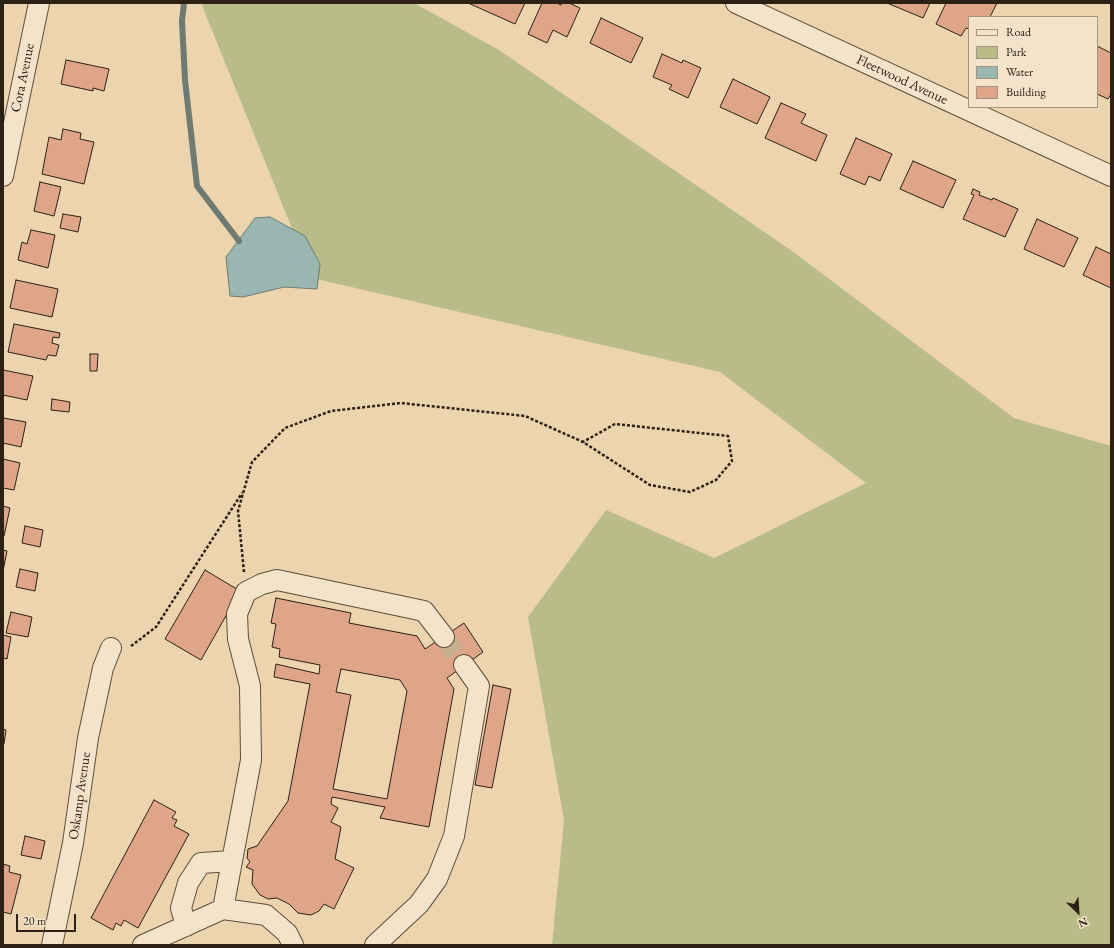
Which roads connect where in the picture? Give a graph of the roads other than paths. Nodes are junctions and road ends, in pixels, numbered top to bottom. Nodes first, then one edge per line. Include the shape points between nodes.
1 (39, 3) edge
2 (736, 3) edge
3 (3, 176) edge
4 (1111, 176) edge
5 (444, 637) tunnel mouth
6 (111, 648) dead end
7 (464, 665) tunnel mouth
8 (232, 861) junction
9 (223, 908) junction
10 (186, 926) junction
11 (52, 945) edge
12 (143, 945) edge
13 (293, 945) edge
14 (375, 945) edge

1 - 3 street, Cora Avenue
2 - 4 street, Fleetwood Avenue
5 - 8 street via 424,611 277,580 246,592 237,614 238,639 250,686 250,760
6 - 11 street, Oskamp Avenue via 103,668 88,738 73,843
7 - 14 street via 479,686 454,836 437,879 419,904
8 - 9 street
8 - 10 street via 201,863 188,883 181,908
9 - 10 street
9 - 13 street via 266,915 287,933
10 - 12 street

